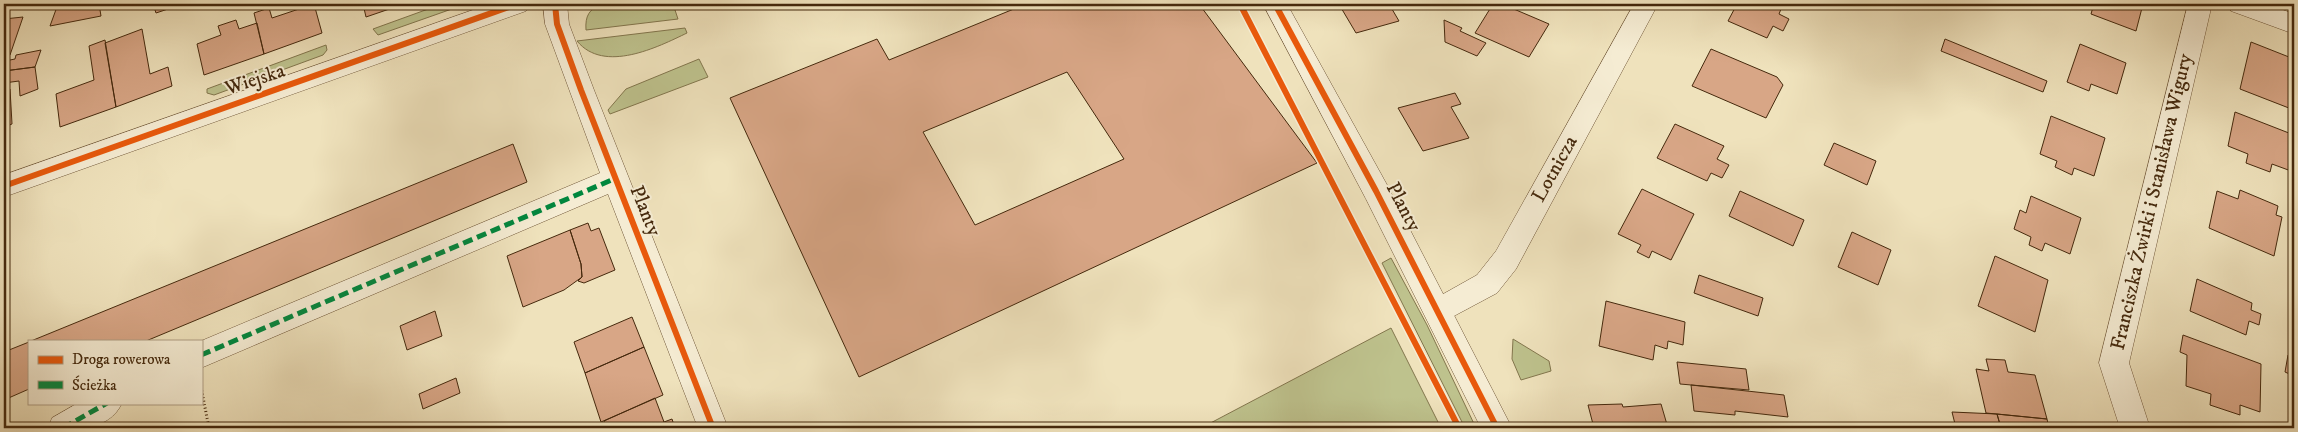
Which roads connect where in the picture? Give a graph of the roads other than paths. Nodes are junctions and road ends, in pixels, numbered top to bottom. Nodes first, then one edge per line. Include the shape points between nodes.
1 (517, 4) edge
2 (554, 4) edge
3 (1275, 4) edge
4 (1646, 4) edge
5 (2200, 4) edge
6 (2240, 4) edge
7 (2294, 24) edge
8 (614, 178) junction
9 (4, 186) edge
10 (1439, 311) junction
11 (202, 355) edge
12 (105, 404) edge
13 (63, 428) edge
14 (713, 428) edge
15 (1497, 428) edge
16 (2135, 428) edge

1 - 9 street, Wiejska
2 - 8 street, Planty via 557,24
3 - 10 street, Planty
4 - 10 street, Lotnicza via 1506,260 1487,284
5 - 16 street, Franciszka Żwirki i Stanisława Wigury via 2114,363
6 - 7 street
8 - 11 street
8 - 14 street, Planty
10 - 15 street, Planty
12 - 13 street

